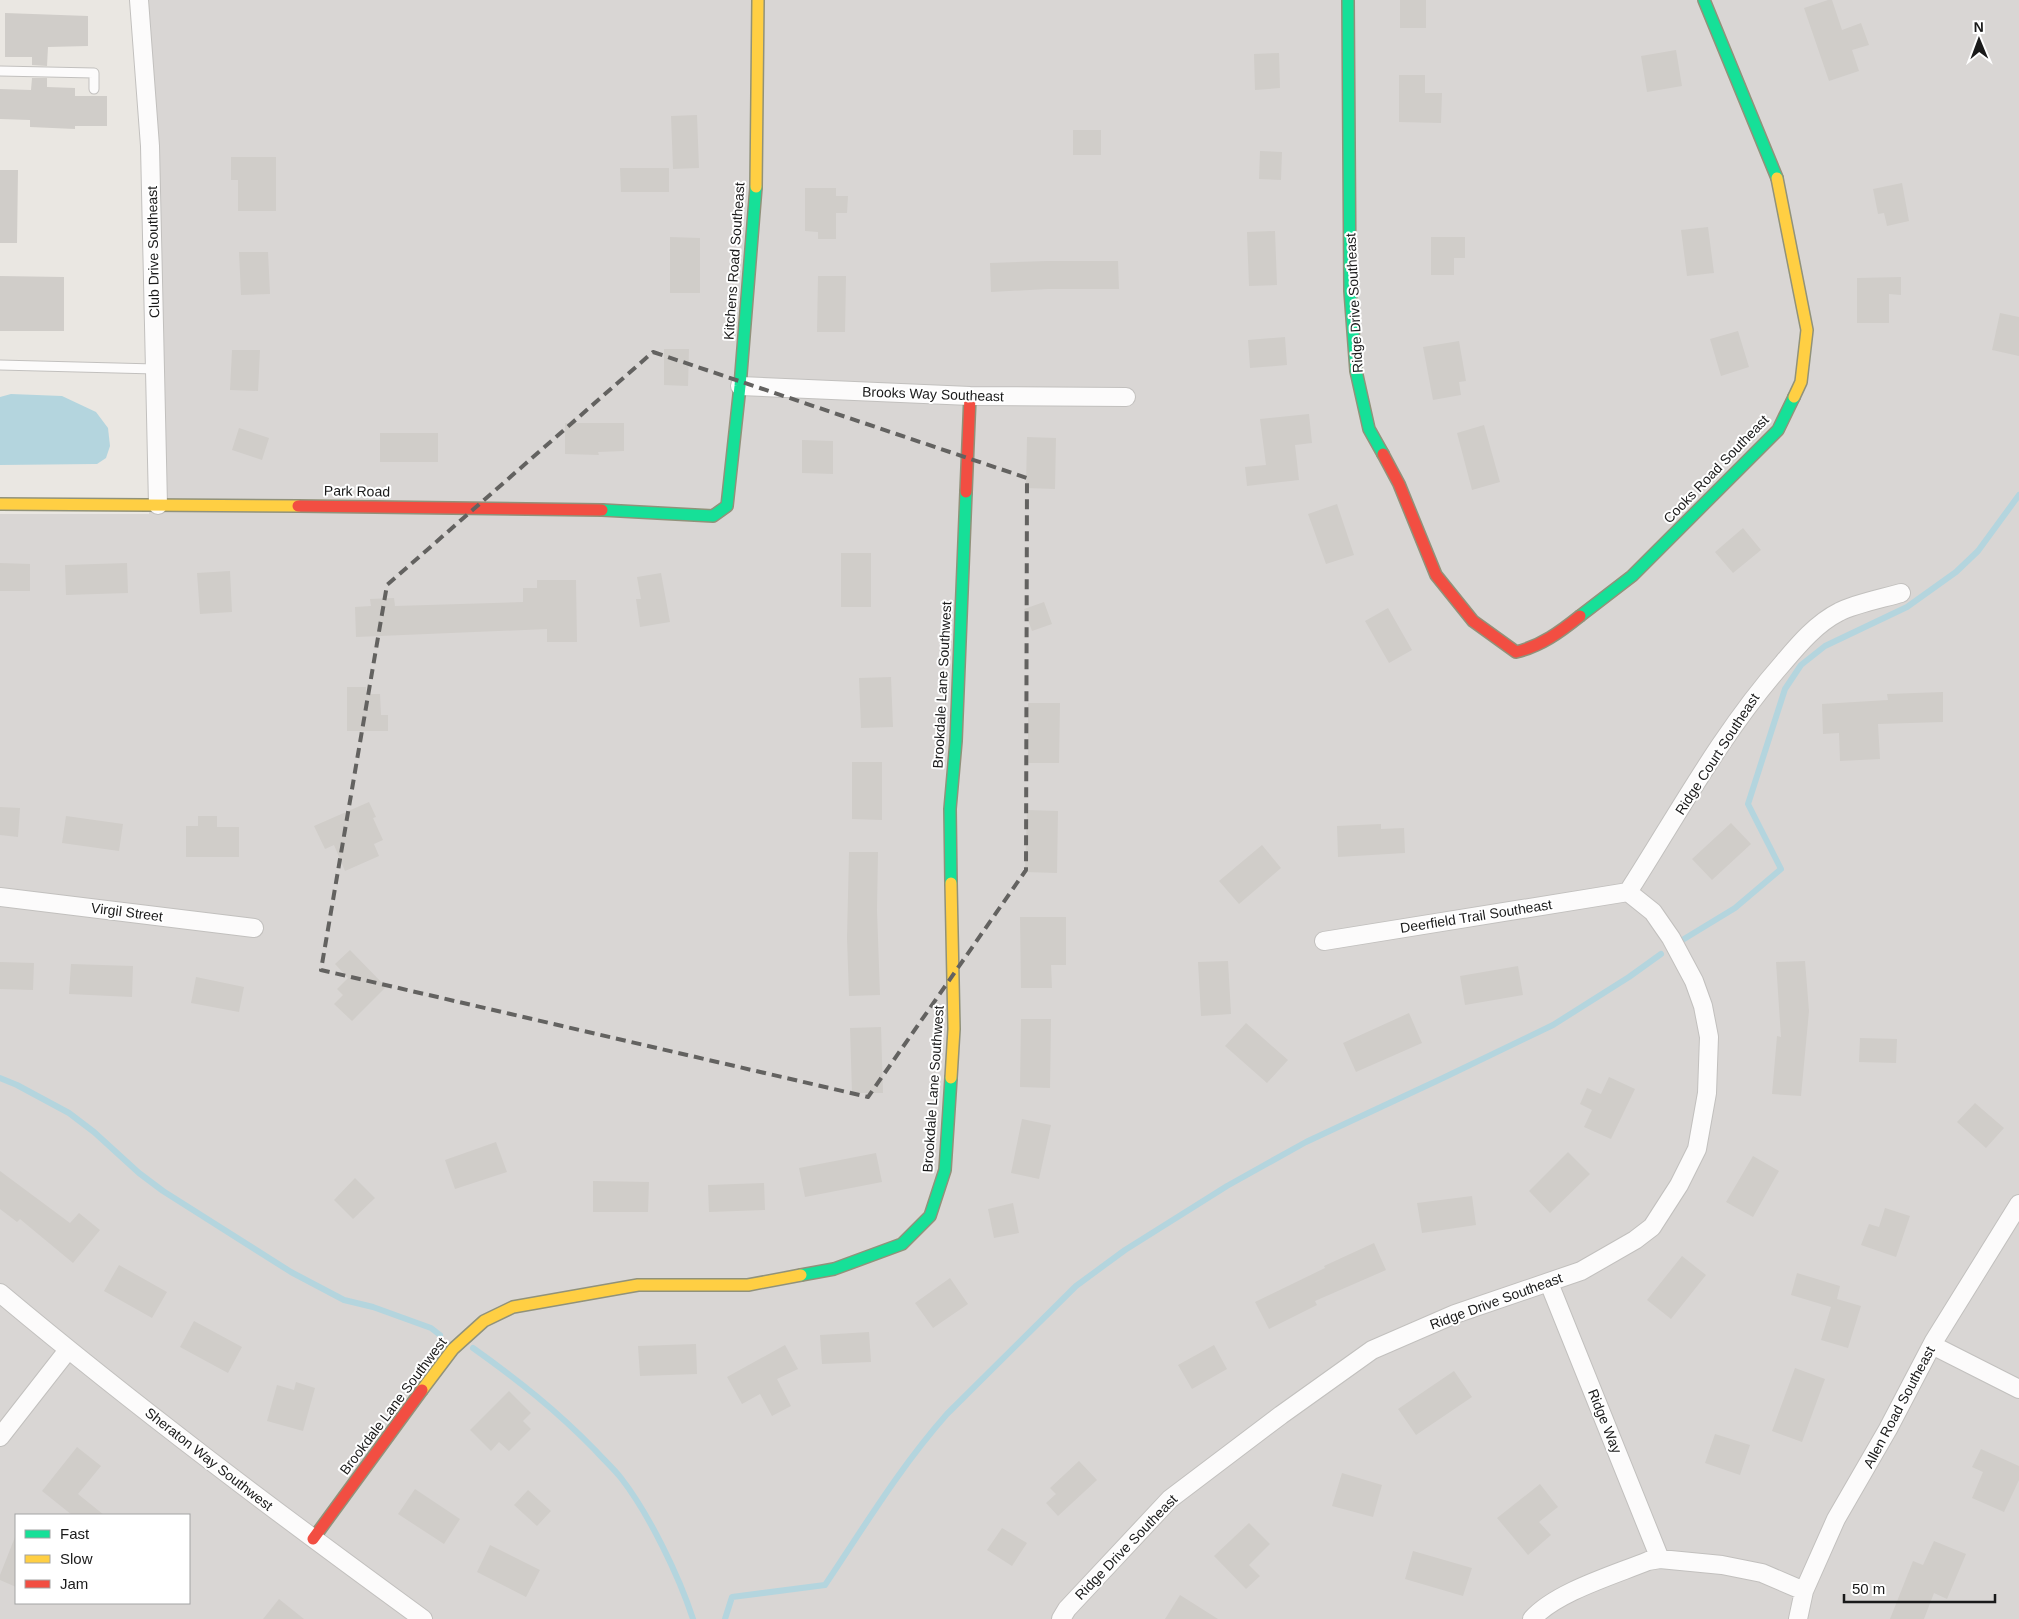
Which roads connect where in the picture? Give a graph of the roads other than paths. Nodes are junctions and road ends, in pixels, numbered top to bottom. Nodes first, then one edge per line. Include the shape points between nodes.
1 (139, 0) edge
2 (758, 0) edge
3 (1348, 0) edge
4 (1704, 0) edge
5 (0, 71) edge
6 (94, 89) dead end
7 (0, 365) edge
8 (155, 369) junction
9 (740, 386) junction
10 (970, 396) junction
11 (1126, 397) dead end
12 (0, 504) edge
13 (158, 505) junction
14 (713, 516) joint
15 (1901, 593) dead end
16 (1510, 649) joint
17 (1628, 892) junction
18 (0, 897) edge
19 (254, 928) dead end
20 (1324, 941) dead end
21 (2019, 1204) edge
22 (1549, 1283) junction
23 (0, 1293) edge
24 (1932, 1345) junction
25 (68, 1350) junction
26 (2019, 1389) edge
27 (0, 1437) edge
28 (313, 1539) junction
29 (1660, 1559) junction
30 (1804, 1591) junction
31 (423, 1619) edge
32 (1061, 1619) edge
33 (1532, 1619) edge
34 (1798, 1619) edge

1 - 8 street, Club Drive Southeast via 150,146
2 - 9 street, Kitchens Road Southeast via 756,183
3 - 16 street, Ridge Drive Southeast via 1350,291 1356,371 1369,429 1399,484 1436,575 1473,621
4 - 16 street, Cooks Road Southeast via 1779,183 1807,330 1801,382 1778,430 1632,576 1533,648 1516,652
5 - 6 lane via 94,73
7 - 8 lane
8 - 13 street, Club Drive Southeast
9 - 10 street, Brooks Way Southeast
9 - 14 street, Kitchens Road Southeast via 727,506
10 - 11 street, Brooks Way Southeast
10 - 28 street, Brookdale Lane Southwest via 956,741 950,809 954,1028 945,1170 930,1216 902,1244 834,1269 748,1285 638,1285 513,1306 484,1321 453,1349
12 - 13 street, Park Road
13 - 14 street, Park Road via 631,510
15 - 17 street, Ridge Court Southeast via 1839,612 1798,645 1759,690 1716,751
17 - 20 street, Deerfield Trail Southeast
17 - 22 street, Ridge Drive Southeast via 1653,912 1671,938 1694,981 1703,1006 1709,1037 1707,1093 1697,1148 1679,1185 1652,1227 1581,1271
18 - 19 street, Virgil Street
21 - 24 street, Allen Road Southeast
22 - 29 street, Ridge Way
22 - 32 street, Ridge Drive Southeast via 1455,1314 1372,1350 1170,1499
23 - 25 street, Sheraton Way Southwest
24 - 26 street
24 - 30 street, Allen Road Southeast via 1836,1519
25 - 27 street
25 - 28 street, Sheraton Way Southwest
28 - 31 street, Sheraton Way Southwest
29 - 30 street via 1753,1571
29 - 33 street via 1578,1589 1540,1609
30 - 34 street, Allen Road Southeast

